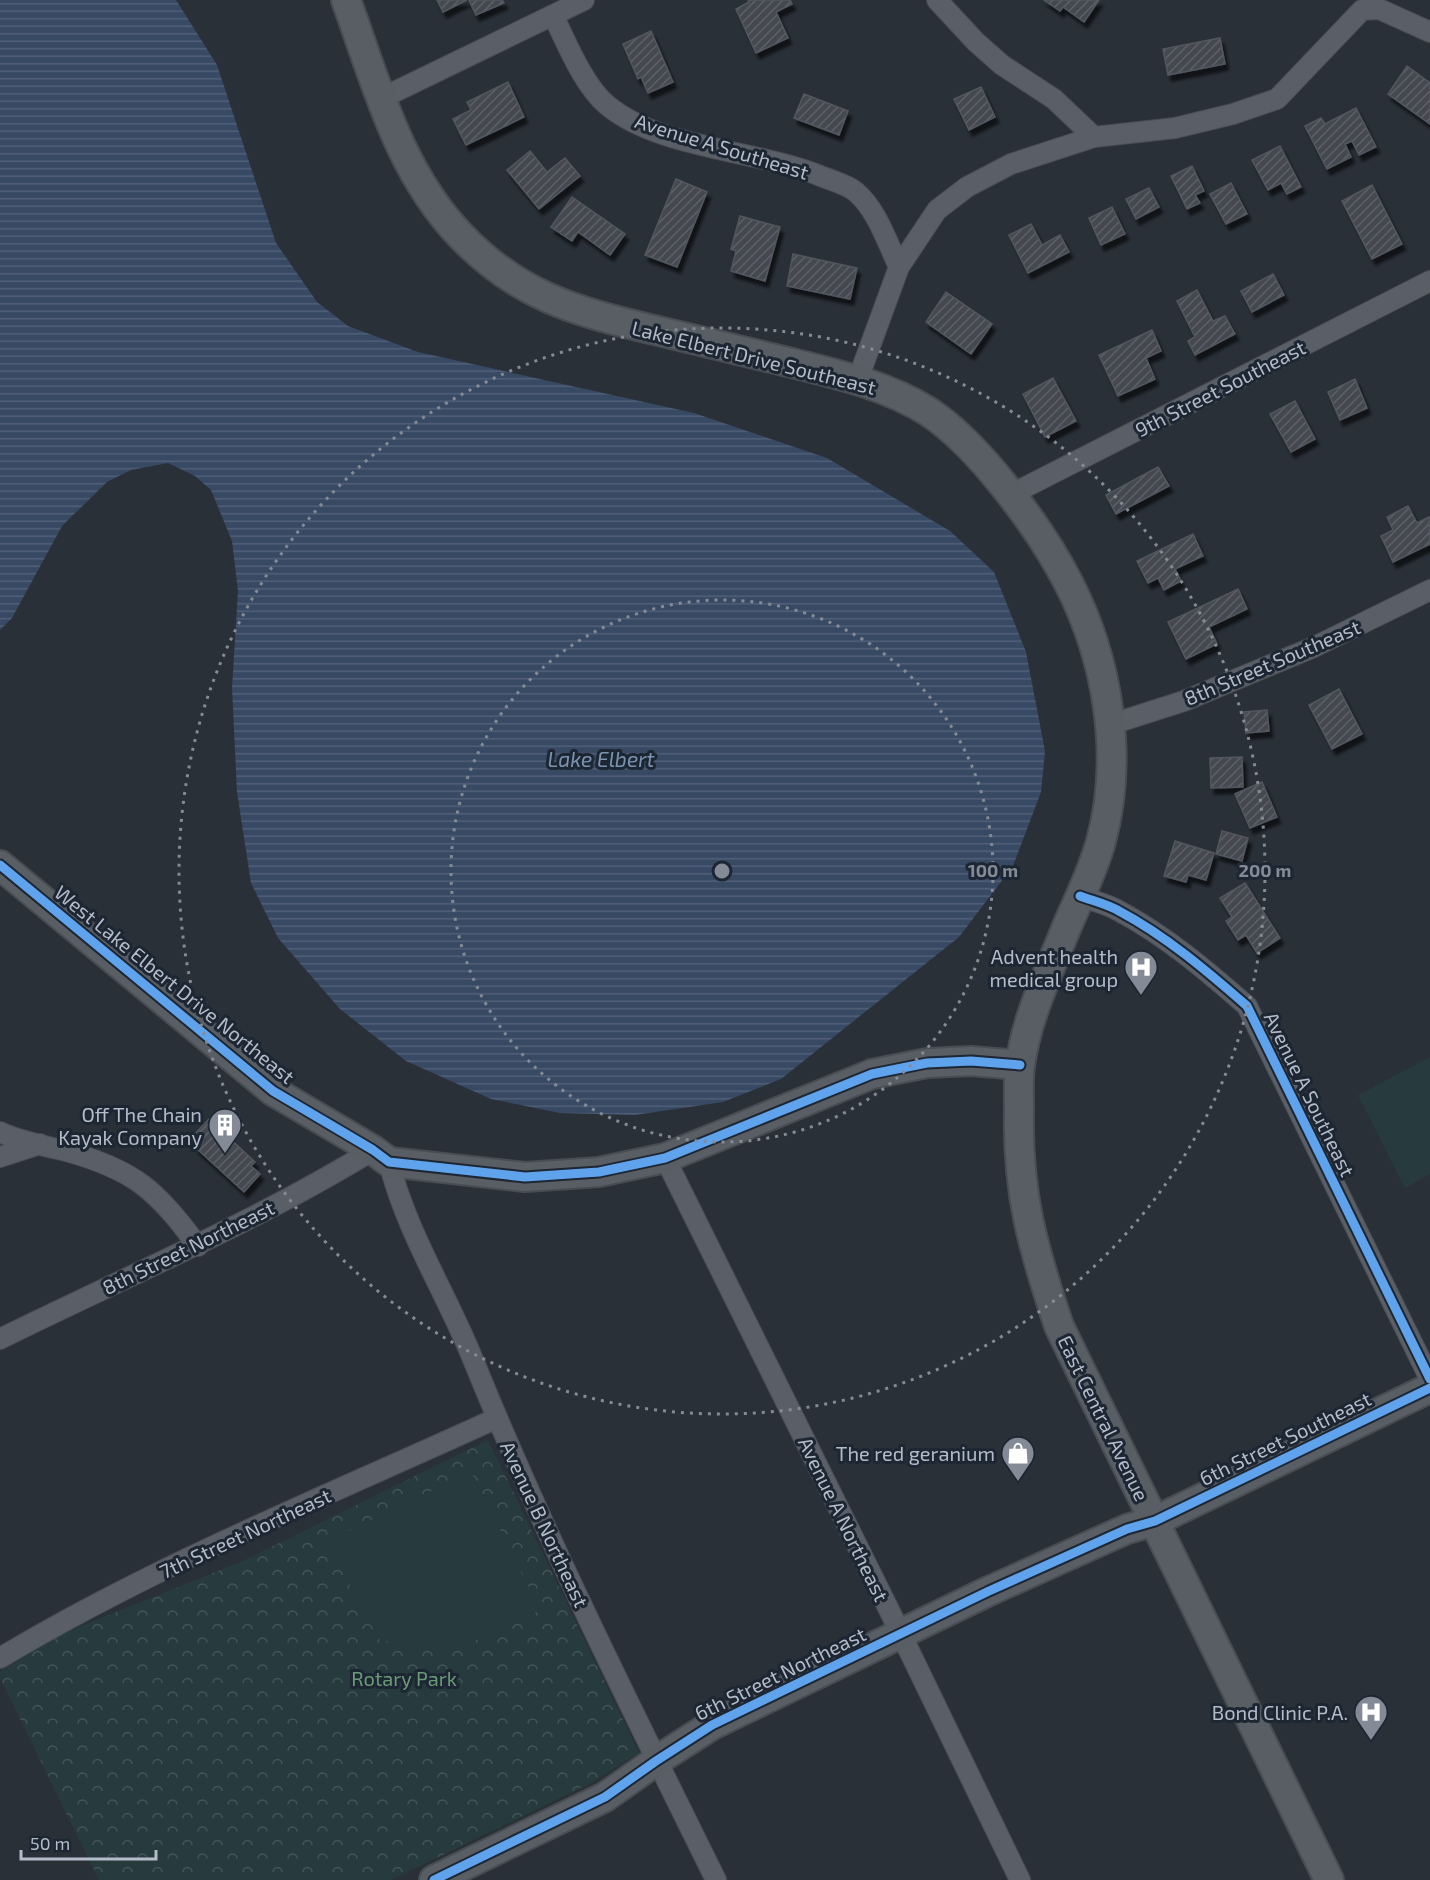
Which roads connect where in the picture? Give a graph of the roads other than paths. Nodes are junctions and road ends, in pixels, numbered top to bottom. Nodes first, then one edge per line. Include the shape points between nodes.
1 (346, 0) edge
2 (584, 0) edge
3 (937, 0) edge
4 (553, 15) junction
5 (1430, 32) edge
6 (382, 98) junction
7 (1094, 137) junction
8 (898, 267) junction
9 (1430, 281) edge
10 (858, 379) junction
11 (1010, 495) junction
12 (1430, 590) edge
13 (1109, 725) junction
14 (0, 865) edge
15 (1080, 896) junction
16 (1020, 1065) junction
17 (0, 1132) edge
18 (40, 1144) junction
19 (381, 1156) junction
20 (0, 1157) edge
21 (665, 1158) junction
22 (198, 1246) junction
23 (0, 1339) edge
24 (1430, 1379) edge
25 (1430, 1388) edge
26 (495, 1419) junction
27 (1155, 1521) junction
28 (902, 1634) junction
29 (0, 1658) edge
30 (656, 1761) junction
31 (434, 1880) edge
32 (716, 1880) edge
33 (1020, 1880) edge
34 (1329, 1880) edge

1 - 6 main road, Lake Elbert Drive Southeast
2 - 4 street
3 - 7 street via 1002,65 1054,99
4 - 6 street
4 - 8 street, Avenue A Southeast via 577,64 606,104 637,124 804,169 856,191 878,221
5 - 7 street via 1379,9 1362,9 1277,99 1175,128
6 - 10 main road, Lake Elbert Drive Southeast via 420,183 461,237 513,280 557,304 614,321
7 - 8 street via 1011,164 967,188 937,210
8 - 10 street
9 - 11 street, 9th Street Southeast
10 - 11 main road, Lake Elbert Drive Southeast via 931,414 965,443
11 - 13 main road, Lake Elbert Drive Southeast via 1040,532 1072,588 1100,661
12 - 13 street, 8th Street Southeast via 1314,647 1184,701
13 - 15 main road, Lake Elbert Drive Southeast via 1113,767 1108,806 1101,842
14 - 19 main road, West Lake Elbert Drive Northeast via 273,1091
15 - 16 main road, Lake Elbert Drive Southeast via 1037,1001
15 - 24 street, Avenue A Southeast via 1118,910 1163,938 1246,1006
16 - 21 main road, West Lake Elbert Drive Northeast via 927,1063 872,1074
16 - 27 main road, East Central Avenue via 1018,1153 1031,1239 1059,1326
17 - 18 street
18 - 20 street
18 - 22 street via 130,1175 155,1193
19 - 21 main road, West Lake Elbert Drive Northeast via 525,1178 599,1172
19 - 22 street, 8th Street Northeast via 323,1180
19 - 26 street, Avenue B Northeast via 471,1356
21 - 28 street, Avenue A Northeast
22 - 23 street, 8th Street Northeast
25 - 27 main road, 6th Street Southeast
26 - 29 street, 7th Street Northeast via 170,1568 52,1627
26 - 30 street, Avenue B Northeast
27 - 28 main road, 6th Street Northeast via 1127,1529
27 - 34 main road, East Central Avenue
28 - 30 main road, 6th Street Northeast via 712,1725
28 - 33 street, Avenue A Northeast
30 - 31 main road, 6th Street Northeast via 605,1797
30 - 32 street, Avenue B Northeast

